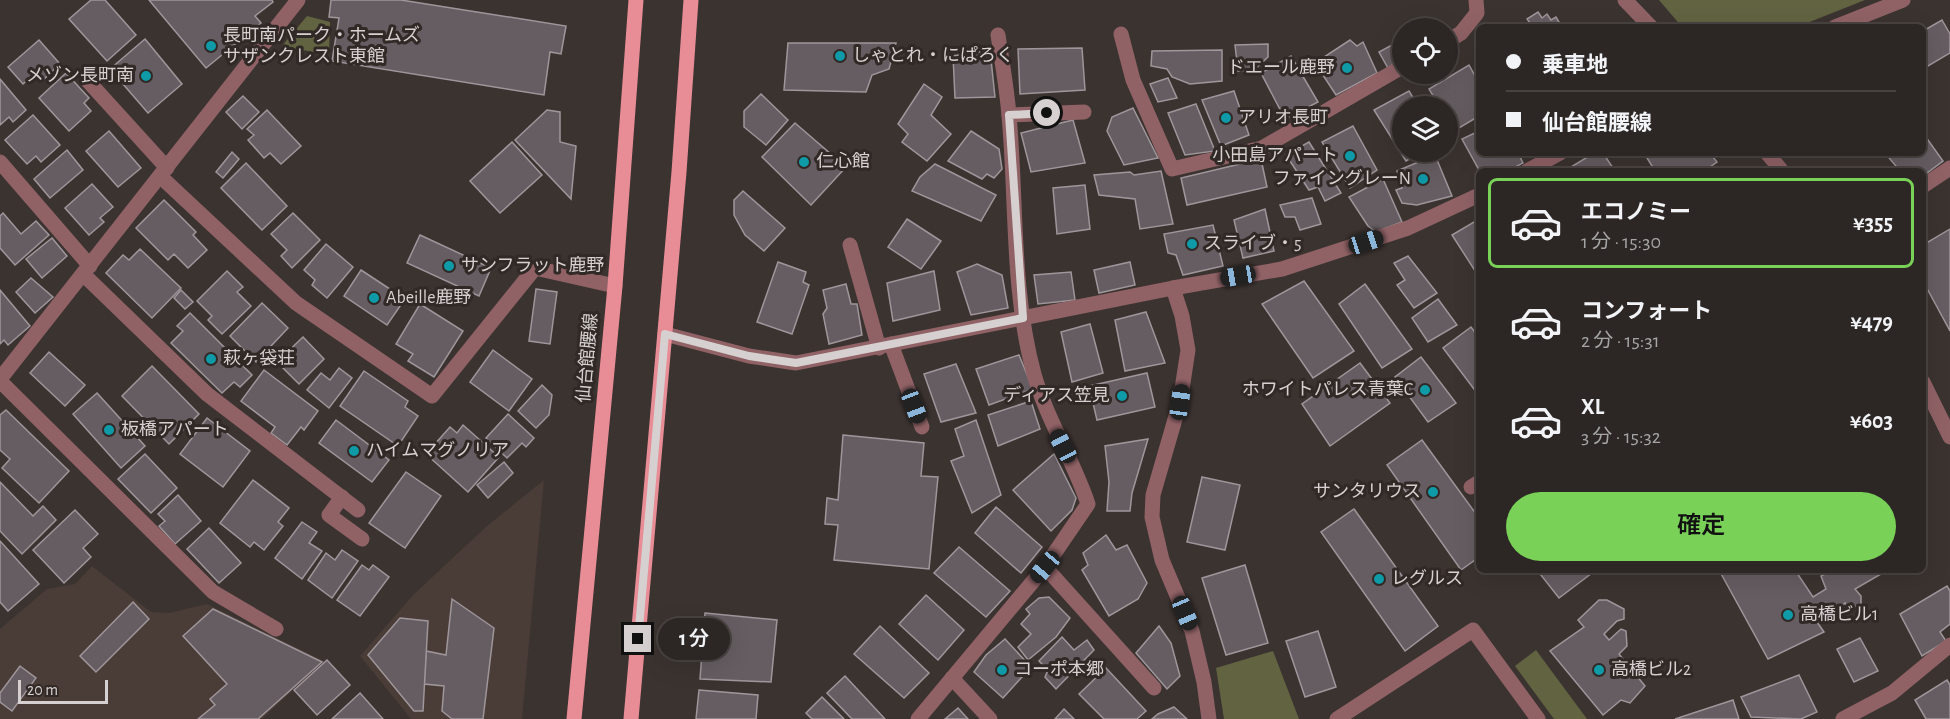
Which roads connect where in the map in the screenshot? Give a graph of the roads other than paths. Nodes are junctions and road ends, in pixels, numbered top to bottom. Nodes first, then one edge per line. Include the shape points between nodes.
1 (298, 0) edge
2 (636, 0) edge
3 (691, 0) edge
4 (1476, 0) edge
5 (1624, 0) edge
6 (1903, 0) edge
7 (1648, 24) edge
8 (1843, 24) edge
9 (1120, 34) dead end
10 (998, 35) dead end
11 (1458, 35) edge
12 (1392, 73) edge
13 (88, 81) dead end
14 (1084, 112) dead end
15 (1009, 115) junction
16 (1554, 156) edge
17 (1770, 156) edge
18 (0, 162) edge
19 (1532, 168) edge
20 (1780, 168) edge
21 (1950, 168) edge
22 (164, 172) junction
23 (1926, 184) edge
24 (1476, 196) edge
25 (850, 245) dead end
26 (86, 270) junction
27 (615, 286) junction
28 (1173, 288) junction
29 (1023, 318) junction
30 (665, 334) junction
31 (885, 346) junction
32 (0, 380) edge
33 (1926, 388) edge
34 (922, 427) dead end
35 (1950, 437) edge
36 (342, 497) junction
37 (358, 510) dead end
38 (362, 539) dead end
39 (1045, 567) junction
40 (276, 629) dead end
41 (1950, 645) edge
42 (952, 678) junction
43 (1154, 688) dead end
44 (574, 719) edge
45 (631, 719) edge
46 (918, 719) edge
47 (990, 719) edge
48 (1209, 719) edge
49 (1337, 719) edge
50 (1538, 719) edge
51 (1843, 719) edge

1 - 22 street
2 - 27 main road, 仙台館腰線
3 - 30 main road
4 - 11 street via 1477,13
5 - 7 street
6 - 8 street
9 - 12 street via 1132,80 1172,169 1262,148
10 - 15 street
13 - 22 street
14 - 15 street
15 - 29 street
16 - 19 street
17 - 20 street
18 - 26 street
21 - 23 street
22 - 26 street
22 - 27 street via 296,303 432,396 535,268
24 - 28 street via 1408,228 1282,269
25 - 31 street
26 - 32 street
26 - 36 street via 207,394
27 - 44 main road, 仙台館腰線
28 - 29 street
28 - 48 street via 1188,350 1180,402 1153,495 1152,517 1162,560 1192,631
29 - 31 street
29 - 39 street via 1051,422 1088,504
30 - 31 street via 749,356 796,363
30 - 45 main road
31 - 34 street
32 - 40 street via 213,592
33 - 35 street
36 - 37 street
36 - 38 street via 329,514
39 - 42 street
39 - 43 street
41 - 51 street via 1892,693
42 - 46 street
42 - 47 street
49 - 50 street via 1473,630

